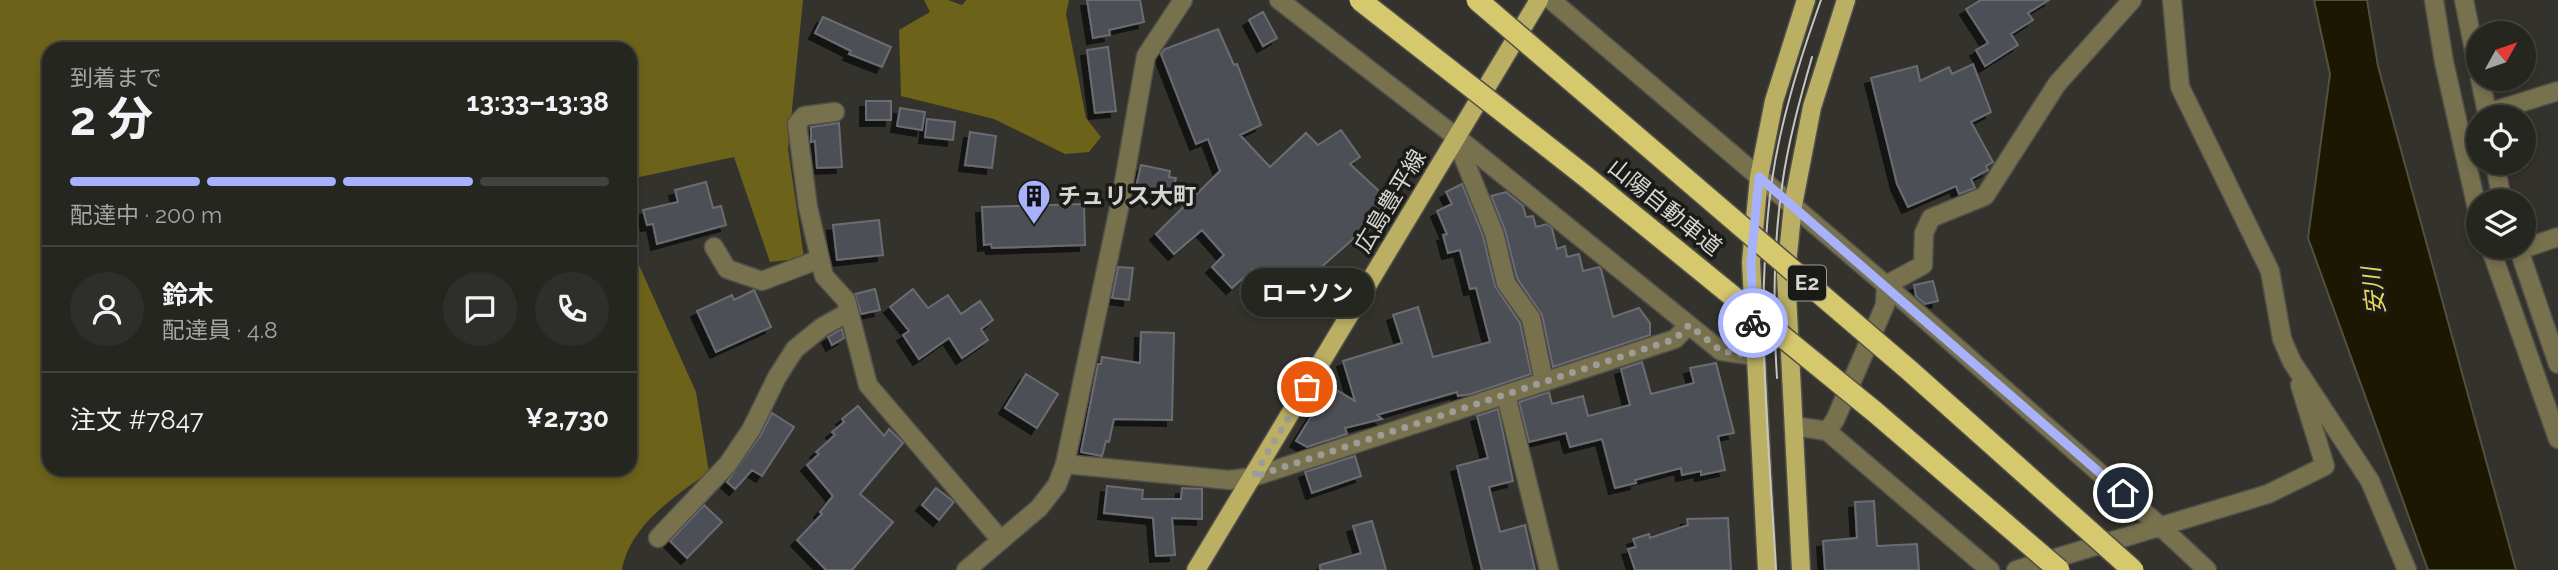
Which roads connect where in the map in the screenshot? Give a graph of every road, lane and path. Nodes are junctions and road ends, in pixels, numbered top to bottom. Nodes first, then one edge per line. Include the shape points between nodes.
1 (1183, 0) edge
2 (1279, 0) edge
3 (1360, 0) edge
4 (1477, 0) edge
5 (1539, 0) edge
6 (1551, 0) edge
7 (1805, 0) edge
8 (1846, 0) edge
9 (2132, 0) edge
10 (2172, 0) edge
11 (2434, 0) edge
12 (2464, 0) edge
13 (2468, 21) edge
14 (2558, 91) edge
15 (2517, 105) edge
16 (835, 112) dead end
17 (1456, 139) junction
18 (1759, 177) junction
19 (2473, 189) edge
20 (1793, 205) junction
21 (2558, 237) edge
22 (2536, 243) edge
23 (714, 247) dead end
24 (820, 259) junction
25 (2494, 259) edge
26 (2522, 259) edge
27 (1886, 285) junction
28 (849, 312) junction
29 (1689, 325) junction
30 (1755, 356) junction
31 (2292, 362) junction
32 (2558, 364) edge
33 (1544, 382) junction
34 (1506, 395) junction
35 (1794, 426) junction
36 (1827, 431) junction
37 (2558, 439) edge
38 (1065, 464) junction
39 (1253, 477) junction
40 (2161, 527) junction
41 (658, 538) dead end
42 (1000, 539) junction
43 (965, 570) edge
44 (1196, 570) edge
45 (1549, 570) edge
46 (1767, 570) edge
47 (1801, 570) edge
48 (1990, 570) edge
49 (2016, 570) edge
50 (2059, 570) edge
51 (2133, 570) edge
52 (2207, 570) edge
53 (2407, 570) edge

1 - 38 street via 1146,56
2 - 17 street
3 - 50 highway, 山陽自動車道 / E2, bridge via 1821,368
4 - 51 highway, 山陽自動車道 / E2, bridge via 1909,370
5 - 17 main road, 広島豊平線
6 - 18 street
7 - 18 main road via 1774,101
8 - 20 main road via 1811,107
9 - 27 street via 2056,84 1985,196 1931,218 1924,233 1923,265
10 - 31 street via 2180,87 2270,271
11 - 19 street
12 - 13 street
14 - 15 street
16 - 24 street via 804,116 797,124
17 - 29 street
17 - 33 street via 1494,233 1506,283 1531,318
17 - 39 main road, 広島豊平線
18 - 20 street
18 - 30 main road via 1751,262
20 - 27 street
20 - 35 main road via 1786,274
21 - 22 street
23 - 24 street via 727,269 762,281
24 - 28 street via 824,276 846,300
25 - 37 street
26 - 32 street
27 - 36 street via 1885,305
27 - 40 street
28 - 41 street via 795,349 727,464
28 - 42 street via 868,385
29 - 30 street via 1721,351
29 - 33 street via 1675,339
30 - 46 main road
31 - 40 street via 2325,466 2268,494
31 - 53 street via 2370,481
33 - 34 street
34 - 39 street
34 - 45 street
35 - 36 street
35 - 47 main road
36 - 48 street
38 - 39 street via 1230,480
38 - 42 street via 1057,485 1039,508
39 - 44 main road, 広島豊平線
40 - 49 street
40 - 52 street
42 - 43 street

